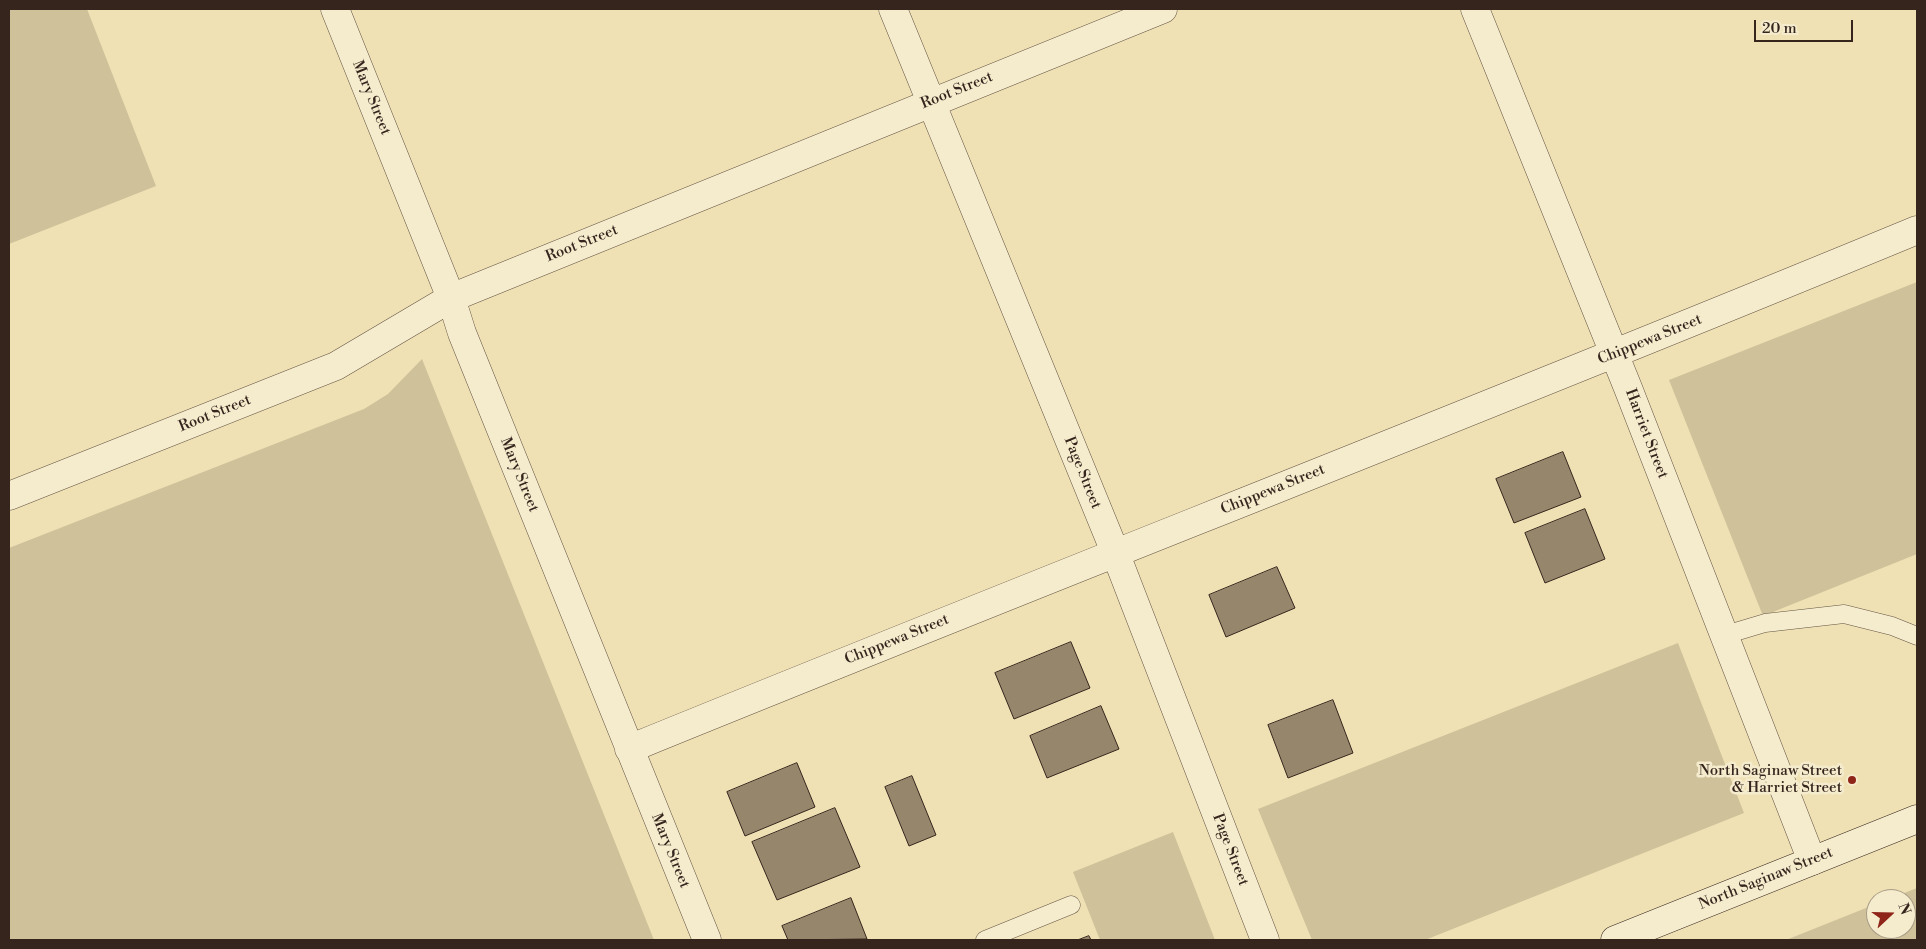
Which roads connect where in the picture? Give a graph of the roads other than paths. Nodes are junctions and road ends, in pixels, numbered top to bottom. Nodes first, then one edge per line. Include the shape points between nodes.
1 (335, 9) edge
2 (893, 9) edge
3 (1163, 9) edge
4 (1475, 9) edge
5 (931, 102) junction
6 (1917, 230) edge
7 (451, 298) junction
8 (1614, 355) junction
9 (9, 496) edge
10 (1115, 552) junction
11 (1725, 635) junction
12 (1917, 636) edge
13 (629, 749) junction
14 (1917, 819) edge
15 (1812, 861) junction
16 (1071, 905) dead end
17 (707, 940) edge
18 (985, 940) edge
19 (1264, 940) edge
20 (1615, 940) edge

1 - 7 street, Mary Street
2 - 5 street, Page Street
3 - 5 street, Root Street
4 - 8 street, Harriet Street
5 - 7 street, Root Street
5 - 10 street, Page Street
6 - 8 street, Chippewa Street
7 - 9 street, Root Street via 336,366
7 - 13 street, Mary Street
8 - 10 street, Chippewa Street
8 - 11 street, Harriet Street
10 - 13 street, Chippewa Street
10 - 19 street, Page Street
11 - 12 lane via 1765,623 1844,614
11 - 15 street, Harriet Street
13 - 17 street, Mary Street
14 - 15 street, North Saginaw Street
15 - 20 street, North Saginaw Street
16 - 18 lane

